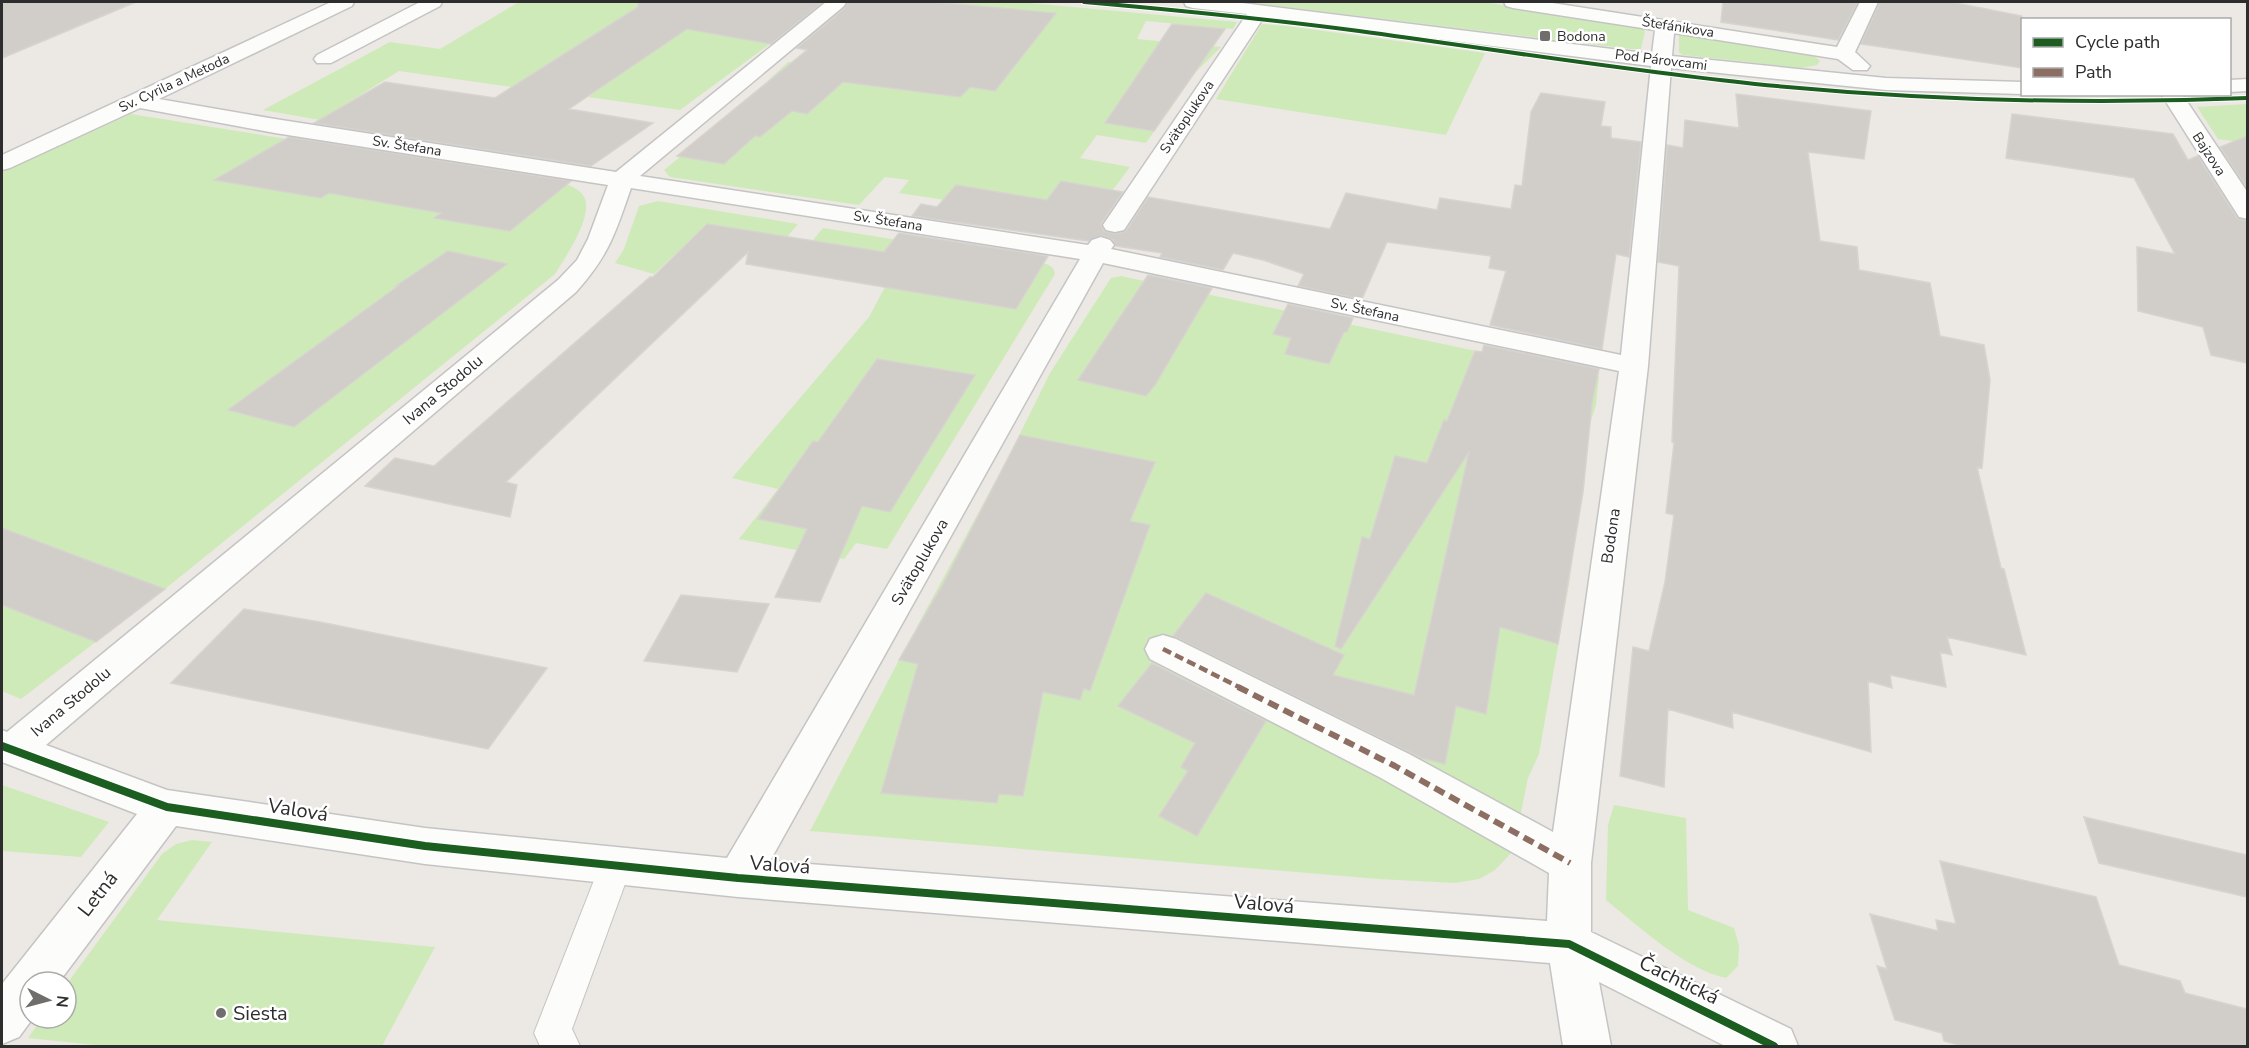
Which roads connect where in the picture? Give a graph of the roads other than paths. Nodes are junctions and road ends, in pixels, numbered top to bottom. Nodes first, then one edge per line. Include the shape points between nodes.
1 (345, 2) edge
2 (433, 2) edge
3 (837, 2) edge
4 (1193, 2) edge
5 (1513, 2) edge
6 (1869, 2) edge
7 (1259, 10) junction
8 (1665, 25) junction
9 (1844, 54) junction
10 (324, 59) dead end
11 (1662, 61) junction
12 (1886, 84) junction
13 (2247, 85) edge
14 (2231, 86) edge
15 (2021, 88) edge
16 (2172, 96) edge
17 (137, 101) junction
18 (2, 162) edge
19 (622, 179) junction
20 (2247, 212) edge
21 (1104, 242) junction
22 (1634, 366) junction
23 (1163, 649) dead end
24 (7, 748) edge
25 (167, 807) junction
26 (1570, 863) junction
27 (616, 865) junction
28 (738, 878) junction
29 (1569, 945) junction
30 (41, 970) edge
31 (18, 1000) edge
32 (2, 1022) edge
33 (553, 1042) edge
34 (1587, 1047) edge
35 (1774, 1047) edge

1 - 17 street, Sv. Cyrila a Metoda
2 - 10 street
3 - 19 street
4 - 7 street, Pod Párovcami
5 - 8 street, Štefánikova
6 - 9 street
7 - 11 street, Pod Párovcami
7 - 21 street, Svätoplukova
8 - 9 street, Štefánikova
8 - 11 street, Bodona
9 - 12 street
11 - 12 street, Pod Párovcami
11 - 22 street, Bodona
12 - 15 street, Pod Párovcami
13 - 14 street
16 - 20 street, Bajzova
17 - 18 street, Sv. Cyrila a Metoda
17 - 19 street, Sv. Štefana
19 - 21 street, Sv. Štefana
19 - 24 street, Ivana Stodolu via 602,239 588,263 567,286
21 - 22 street, Sv. Štefana
21 - 28 street, Svätoplukova
22 - 26 street, Bodona
23 - 26 street via 1395,766
24 - 25 street, Valová
25 - 27 street, Valová via 425,846
25 - 30 street, Letná
26 - 29 street, Bodona
27 - 28 street, Valová
27 - 33 lane
28 - 29 street, Valová
29 - 34 street, Bodona
29 - 35 street, Čachtická
31 - 32 street, Letná

